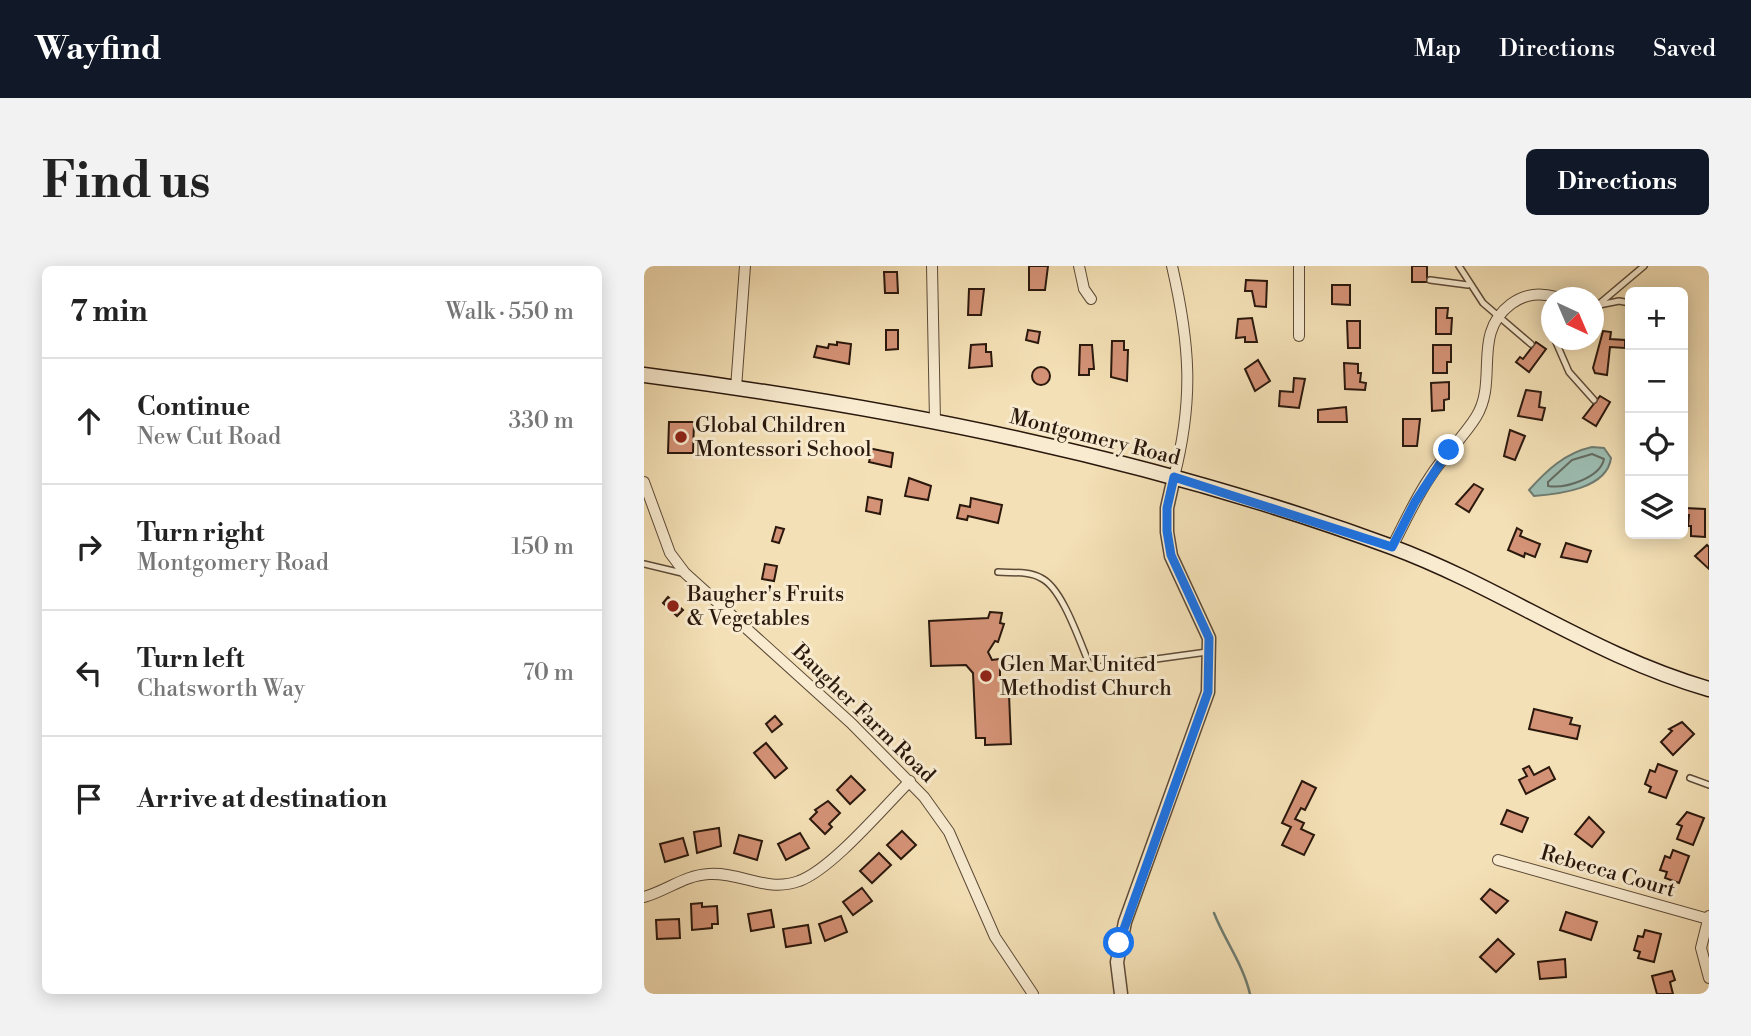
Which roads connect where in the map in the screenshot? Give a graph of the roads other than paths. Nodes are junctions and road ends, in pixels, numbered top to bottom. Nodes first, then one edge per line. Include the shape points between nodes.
1 (744, 266) edge
2 (932, 266) edge
3 (1079, 266) edge
4 (1172, 266) edge
5 (1299, 266) edge
6 (1459, 266) edge
7 (1644, 266) edge
8 (1430, 280) dead end
9 (1468, 285) junction
10 (1541, 296) edge
11 (1091, 299) dead end
12 (1604, 299) edge
13 (1625, 303) edge
14 (1604, 305) edge
15 (1500, 315) junction
16 (1299, 336) dead end
17 (1531, 344) dead end
18 (1559, 350) edge
19 (644, 375) edge
20 (736, 388) junction
21 (1594, 400) dead end
22 (935, 421) junction
23 (1174, 477) junction
24 (644, 482) edge
25 (1392, 547) junction
26 (644, 564) edge
27 (998, 572) dead end
28 (685, 573) junction
29 (1210, 652) junction
30 (1709, 689) edge
31 (1690, 778) dead end
32 (910, 781) junction
33 (1709, 785) edge
34 (1498, 860) dead end
35 (644, 897) edge
36 (1709, 918) edge
37 (1709, 978) edge
38 (1033, 994) edge
39 (1121, 994) edge

1 - 20 street
2 - 22 street
3 - 11 street
4 - 23 street via 1190,376 1185,434
5 - 16 street
6 - 9 lane
7 - 12 lane
8 - 9 lane
9 - 15 lane
10 - 15 street via 1525,296
13 - 14 lane
15 - 17 lane
15 - 25 street via 1489,330 1482,405 1430,476
18 - 21 lane via 1569,372
19 - 20 main road, Montgomery Road
20 - 22 main road, Montgomery Road
22 - 23 main road, Montgomery Road
23 - 25 main road, Montgomery Road
23 - 29 street via 1167,508 1171,555 1198,610
24 - 28 street, Baugher Farm Road via 670,553
25 - 30 main road, Montgomery Road via 1495,593 1632,664
26 - 28 lane
27 - 29 lane via 1033,574 1048,581 1091,668
28 - 32 street, Baugher Farm Road
29 - 39 street via 1202,718 1119,943
31 - 33 lane
32 - 35 street via 824,866 802,881 777,886 702,874
32 - 38 street, Baugher Farm Road via 936,811 995,937
34 - 36 street, Rebecca Court
36 - 37 street via 1701,948

